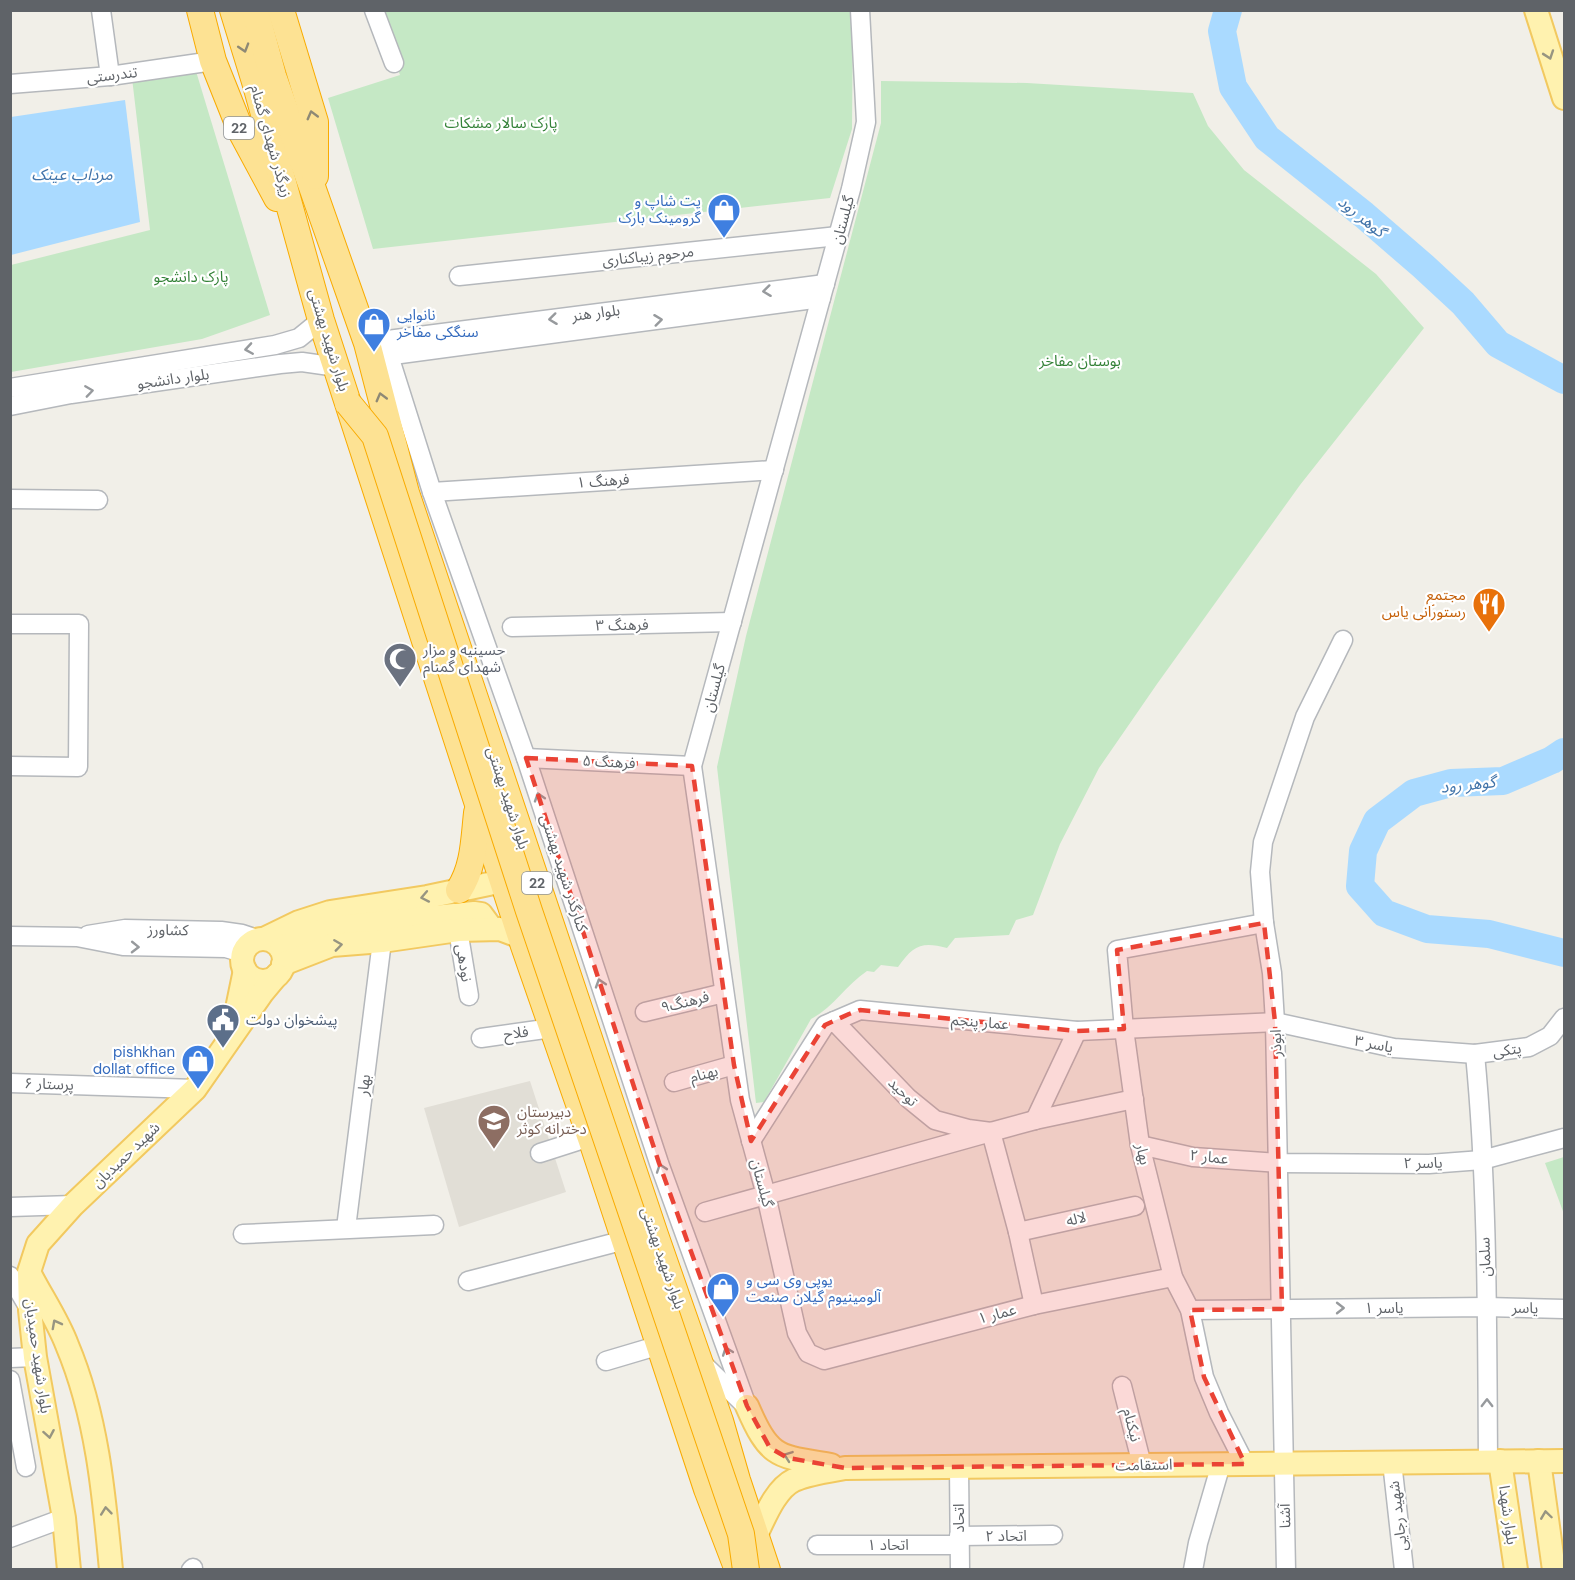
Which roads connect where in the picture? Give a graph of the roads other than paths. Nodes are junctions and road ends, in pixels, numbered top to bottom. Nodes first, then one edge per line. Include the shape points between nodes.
1 (101, 10) edge
2 (200, 10) edge
3 (233, 10) edge
4 (255, 10) edge
5 (280, 10) edge
6 (374, 10) edge
7 (860, 10) edge
8 (1536, 10) edge
9 (213, 61) junction
10 (394, 63) dead end
11 (110, 76) junction
12 (10, 84) edge
13 (1564, 98) edge
14 (314, 194) junction
15 (838, 236) junction
16 (298, 237) junction
17 (459, 276) dead end
18 (823, 291) junction
19 (321, 320) junction
20 (275, 345) junction
21 (377, 349) junction
22 (280, 364) junction
23 (337, 367) junction
24 (10, 388) edge
25 (49, 389) junction
26 (348, 403) junction
27 (10, 406) edge
28 (774, 470) junction
29 (432, 492) junction
30 (10, 499) edge
31 (98, 500) dead end
32 (732, 622) junction
33 (10, 624) edge
34 (512, 627) dead end
35 (1343, 640) dead end
36 (526, 758) junction
37 (10, 766) edge
38 (692, 766) junction
39 (477, 801) junction
40 (533, 873) junction
41 (503, 881) junction
42 (459, 890) junction
43 (1264, 923) junction
44 (492, 928) junction
45 (458, 930) junction
46 (10, 936) edge
47 (521, 937) junction
48 (382, 941) junction
49 (264, 956) junction
50 (724, 993) junction
51 (469, 996) dead end
52 (645, 1012) dead end
53 (1564, 1018) edge
54 (834, 1021) junction
55 (1275, 1022) junction
56 (552, 1028) junction
57 (1124, 1029) junction
58 (1077, 1031) junction
59 (481, 1038) dead end
60 (230, 1041) junction
61 (1475, 1054) junction
62 (734, 1065) junction
63 (674, 1082) dead end
64 (10, 1083) edge
65 (195, 1089) junction
66 (1134, 1099) junction
67 (1035, 1120) junction
68 (991, 1132) junction
69 (591, 1137) junction
70 (1564, 1138) edge
71 (751, 1141) junction
72 (1140, 1145) junction
73 (540, 1153) dead end
74 (1482, 1160) junction
75 (630, 1161) junction
76 (1279, 1163) junction
77 (602, 1170) junction
78 (766, 1195) junction
79 (73, 1205) junction
80 (1135, 1206) dead end
81 (10, 1207) edge
82 (645, 1207) junction
83 (705, 1212) dead end
84 (434, 1226) dead end
85 (681, 1226) junction
86 (346, 1228) junction
87 (621, 1229) junction
88 (1018, 1232) junction
89 (243, 1234) dead end
90 (655, 1235) junction
91 (20, 1274) edge
92 (1173, 1277) junction
93 (468, 1281) dead end
94 (1034, 1305) junction
95 (1486, 1307) junction
96 (1282, 1309) junction
97 (1564, 1309) edge
98 (1190, 1310) junction
99 (660, 1346) junction
100 (35, 1358) junction
101 (10, 1359) edge
102 (698, 1359) junction
103 (824, 1360) joint
104 (606, 1361) dead end
105 (10, 1380) edge
106 (1122, 1386) dead end
107 (747, 1406) junction
108 (44, 1407) junction
109 (14, 1421) edge
110 (1494, 1461) junction
111 (1539, 1461) junction
112 (1564, 1461) edge
113 (1392, 1462) junction
114 (1284, 1463) junction
115 (1221, 1464) junction
116 (1245, 1464) junction
117 (1142, 1465) junction
118 (26, 1467) dead end
119 (959, 1467) junction
120 (845, 1468) junction
121 (64, 1518) junction
122 (1053, 1535) dead end
123 (755, 1537) junction
124 (10, 1538) edge
125 (959, 1541) junction
126 (817, 1545) dead end
127 (69, 1569) edge
128 (111, 1569) edge
129 (738, 1569) edge
130 (746, 1569) edge
131 (767, 1569) edge
132 (960, 1569) edge
133 (1193, 1569) edge
134 (1286, 1569) edge
135 (1404, 1569) edge
136 (1516, 1569) edge
137 (1554, 1569) edge

1 - 11 street
2 - 9 highway, 22
3 -> 16 highway, زیرگذر شهدای گمنام
4 - 14 highway, زیرگذر شهدای گمنام via 273,76
14 -> 5 highway, 22 via 315,122
6 - 10 street
7 - 15 street, گیلستان via 866,122
8 -> 13 main road
9 - 11 street, تندرستی
9 - 16 highway, 22 via 243,135
11 - 12 street, تندرستی
14 - 21 highway, بلوار شهید بهشتی / 22
15 - 17 street, مرحوم زیباکناری
15 - 18 street, گیلستان
16 - 19 highway, بلوار شهید بهشتی / 22
18 - 21 street, بلوار هنر
18 - 28 street, گیلستان
19 - 20 street, بلوار دانشجو via 298,339
19 - 23 highway, بلوار شهید بهشتی / 22
20 - 22 street via 285,350
20 -> 25 street, بلوار دانشجو
21 - 29 street, کنارگذر شهید بهشتی
40 -> 21 highway, بلوار شهید بهشتی / 22 via 406,493
22 - 23 street, بلوار دانشجو via 302,362
25 -> 22 street, بلوار دانشجو
23 - 26 highway, بلوار شهید بهشتی / 22
24 - 25 street, بلوار دانشجو
25 - 27 street, بلوار دانشجو
26 - 39 highway, بلوار شهید بهشتی / 22
26 - 130 highway, bridge via 375,436 529,911 741,1534
28 - 29 street, فرهنگ ۱
28 - 32 street, گیلستان
29 - 36 street, کنارگذر شهید بهشتی
30 - 31 street
32 - 34 street, فرهنگ ۳
32 - 38 street, گیلستان
33 - 37 street via 79,624 78,767
35 - 43 street, ابوذر via 1305,717 1263,842 1260,872
36 - 38 street, فرهنگ ۵
85 -> 36 street, کنارگذر شهید بهشتی
38 - 50 street, گیلستان
39 - 41 highway, بلوار شهید بهشتی / 22
39 - 42 highway via 469,872
40 - 41 highway
40 - 75 highway, بلوار شهید بهشتی / 22
41 - 42 main road, شهید حمیدیان
41 - 47 highway, بلوار شهید بهشتی / 22
42 -> 49 main road, شهید حمیدیان via 330,912 299,922
43 - 55 street, ابوذر
43 - 57 street, بهار via 1117,950
44 - 45 main road
44 - 47 main road
44 - 49 main road via 481,914 474,913 328,928
45 - 48 main road
45 - 51 street, نودهی
46 - 49 street, کشاورز via 77,937 125,929 221,931 242,934
47 - 56 highway, بلوار شهید بهشتی / 22
49 -> 48 main road
48 - 86 street, بهار
49 - 60 main road, شهید حمیدیان
49 - 60 main road, شهید حمیدیان via 262,993
50 - 52 street, فرهنگ۹
50 - 62 street, گیلستان
53 - 61 street, پتکی via 1550,1036 1529,1047
54 - 58 street, عمار پنجم via 860,1010
54 - 68 street, توحید via 908,1098 935,1120
54 - 71 street, عمار پنجم via 825,1025
55 - 57 street, عمار پنجم
55 - 61 street, یاسر ۳ via 1394,1048
55 - 76 street, ابوذر
56 - 59 street, فلاح
56 - 69 highway, بلوار شهید بهشتی / 22
57 - 58 street, عمار پنجم
57 - 66 street, بهار
58 - 67 street
60 - 65 main road, شهید حمیدیان
61 - 74 street, سلمان
62 - 63 street, بهنام
62 - 71 street, گیلستان
64 - 65 street, پرستار ۶
65 - 79 main road, شهید حمیدیان
66 - 67 street, توحید
66 - 72 street, بهار
67 - 68 street, توحید
68 - 78 street
68 - 88 street
69 - 73 street
69 - 77 highway, بلوار شهید بهشتی / 22
70 - 74 street, یاسر ۲
71 - 78 street, گیلستان
72 - 76 street, عمار ۲ via 1193,1156
72 - 92 street, بهار
74 - 76 street, یاسر ۲ via 1429,1164
74 - 95 street, سلمان
75 - 77 highway via 627,1179 622,1181 613,1180
75 - 82 highway, بلوار شهید بهشتی / 22
76 - 96 street, ابوذر
77 - 87 highway, بلوار شهید بهشتی / 22
78 - 83 street
78 - 103 street, گیلستان via 797,1333 808,1353
79 - 81 street
79 - 91 main road, شهید حمیدیان via 38,1244
80 - 88 street, لاله
82 - 87 highway via 632,1192 618,1196
82 - 90 highway, بلوار شهید بهشتی / 22
84 - 86 street
85 - 90 street
107 -> 85 street, کنارگذر شهید بهشتی
86 - 89 street
87 - 93 street
87 - 99 highway, بلوار شهید بهشتی / 22
88 - 94 street
90 - 102 highway, بلوار شهید بهشتی / 22
91 - 100 main road, بلوار شهید حمیدیان via 30,1310
128 -> 91 main road, بلوار شهید حمیدیان via 89,1410 67,1345
92 - 94 street, عمار ۱
92 - 98 street, بهار
94 - 103 street, عمار ۱
96 -> 95 street, یاسر ۱
95 - 97 street, یاسر
110 -> 95 street, سلمان
96 - 98 street
96 - 114 street, ابوذر
98 - 116 street, بهار via 1204,1377
99 - 104 street
99 - 129 highway, بلوار شهید بهشتی / 22
100 - 101 street
100 - 108 main road, بلوار شهید حمیدیان
102 - 107 street
102 - 123 highway, بلوار شهید بهشتی / 22
105 - 109 street
106 - 117 street, نیکنام
120 -> 107 main road via 788,1458 770,1448
108 - 109 street
108 -> 121 main road, بلوار شهید حمیدیان
109 - 118 street
110 - 111 main road, استقامت
110 - 113 main road, استقامت
110 - 136 main road, بلوار شهدا
111 - 112 main road, استقامت
137 -> 111 main road
113 - 114 main road, استقامت
113 - 135 street, شهید رجایی
114 - 116 main road, استقامت
114 - 134 street, آشنا
115 - 116 main road, استقامت
115 - 117 main road, استقامت
115 - 133 street
117 - 119 main road, استقامت
119 - 120 main road, استقامت
119 - 125 street, اتحاد
120 - 123 main road, استقامت via 792,1480
121 - 124 street
121 - 127 main road, بلوار شهید حمیدیان
122 - 125 street, اتحاد ۲
123 - 131 highway, بلوار شهید بهشتی / 22
125 - 126 street, اتحاد ۱
125 - 132 street, اتحاد

